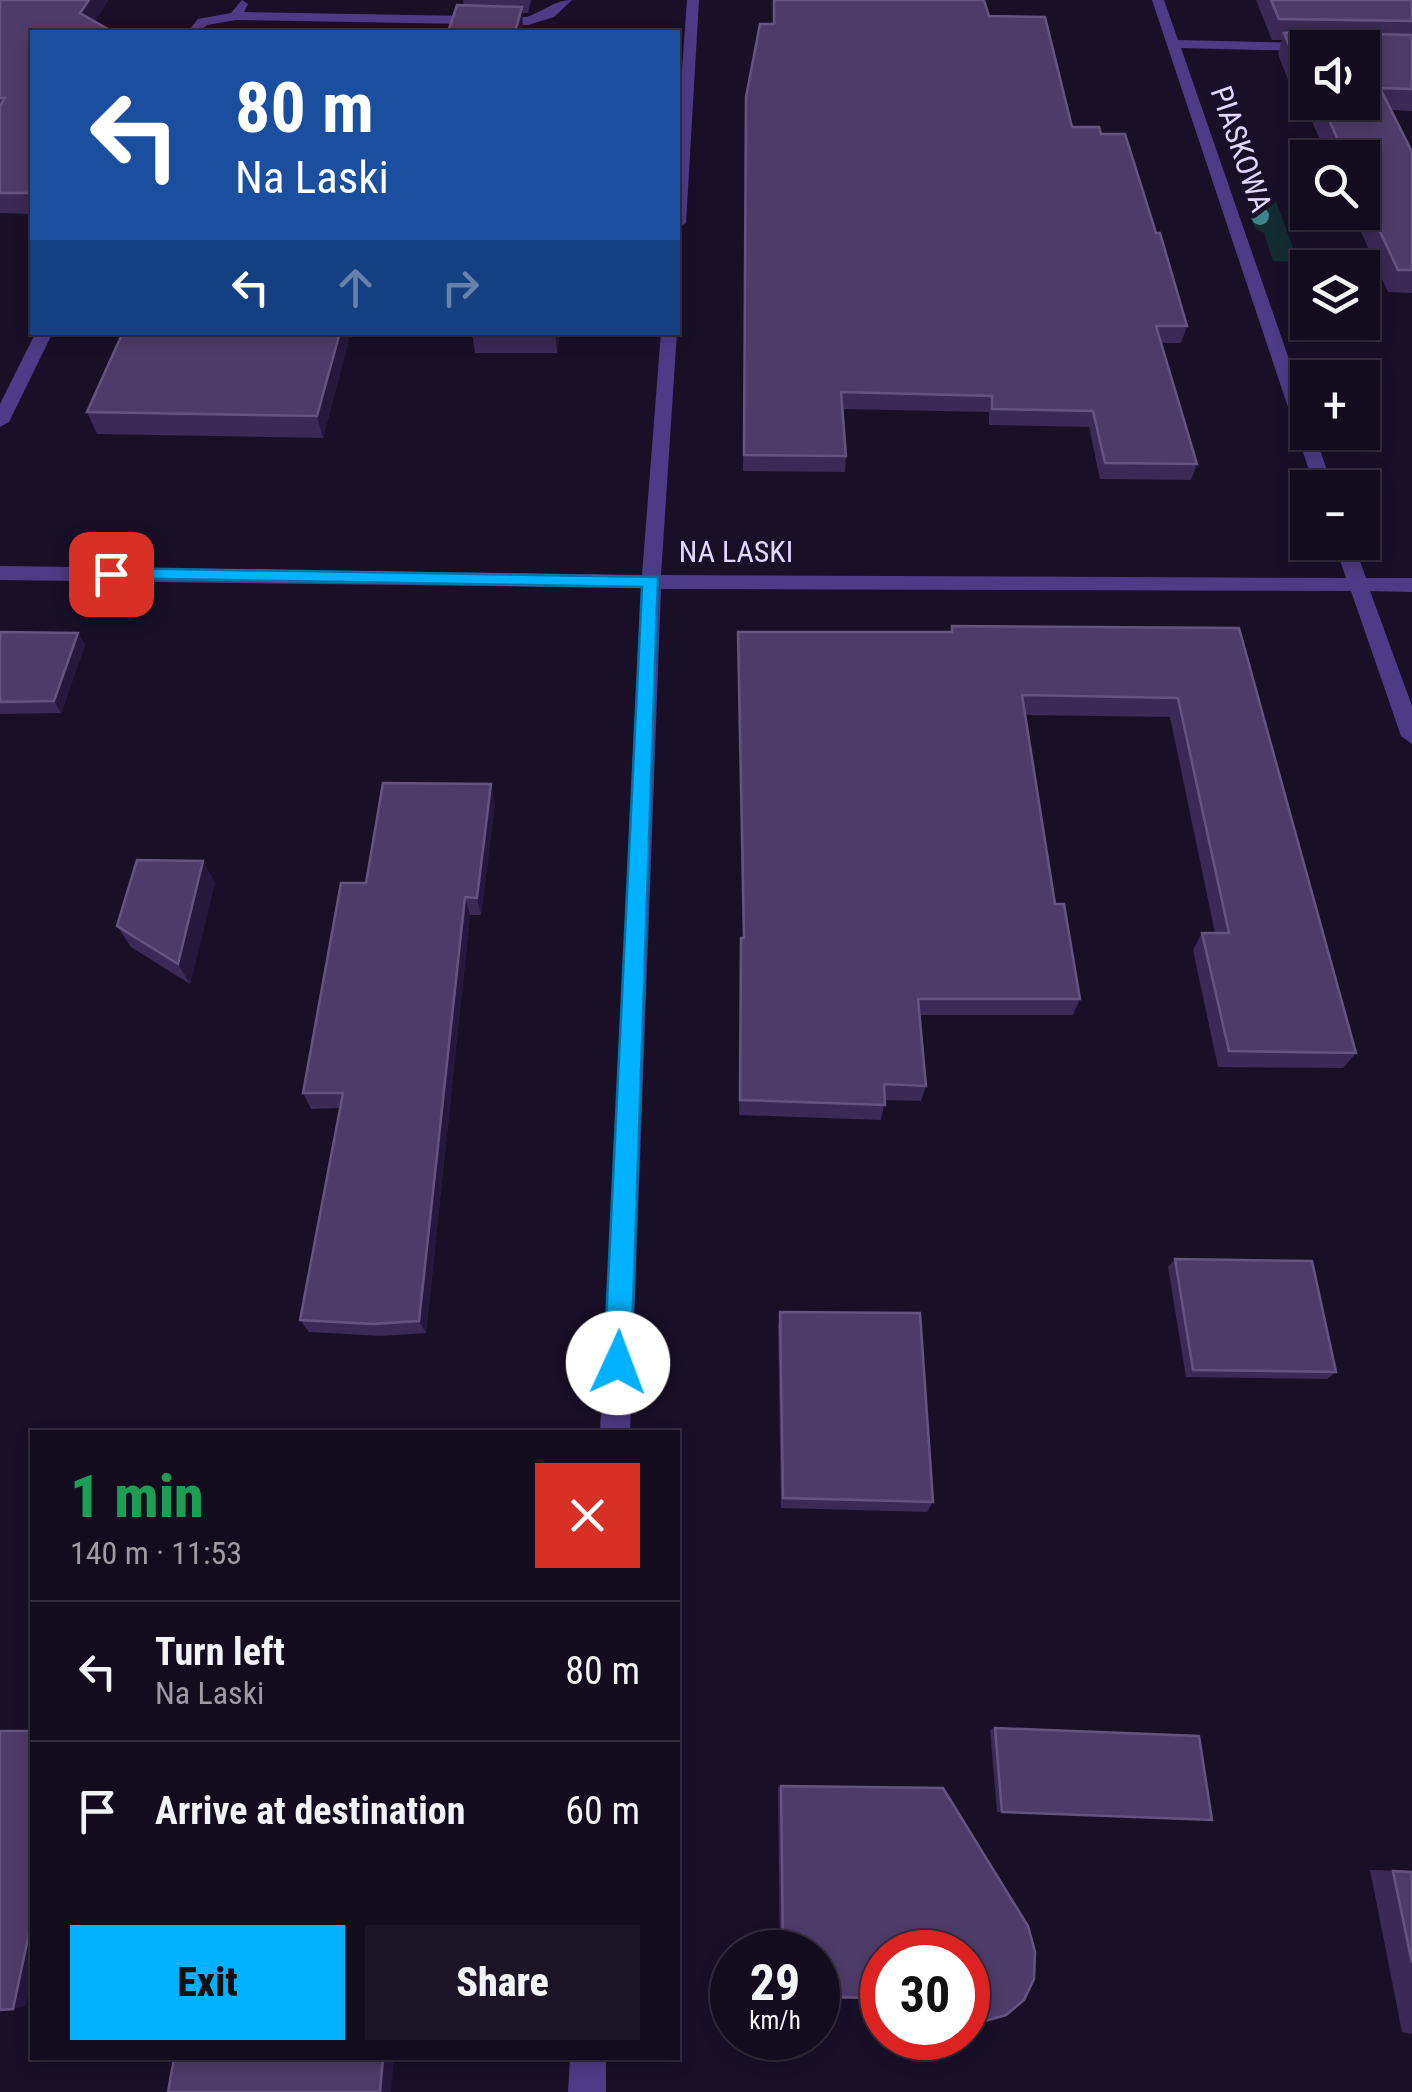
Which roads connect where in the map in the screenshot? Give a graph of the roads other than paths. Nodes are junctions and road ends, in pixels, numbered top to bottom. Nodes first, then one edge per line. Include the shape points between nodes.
1 (244, 0) edge
2 (566, 0) edge
3 (693, 0) edge
4 (1158, 0) edge
5 (236, 16) junction
6 (197, 30) edge
7 (1174, 44) junction
8 (1290, 47) edge
9 (680, 193) edge
10 (44, 335) edge
11 (669, 335) edge
12 (0, 422) edge
13 (1318, 470) edge
14 (1349, 560) edge
15 (0, 573) edge
16 (651, 582) junction
17 (1358, 584) junction
18 (1412, 585) edge
19 (1412, 736) edge
20 (615, 1430) edge
21 (588, 2060) edge
22 (586, 2092) edge

1 - 5 street
2 - 5 street via 528,21
3 - 9 street
4 - 7 street, PIASKOWA
5 - 6 street via 203,22
7 - 8 street
7 - 13 street, PIASKOWA
10 - 12 street
11 - 16 street
14 - 17 street
15 - 16 street, NA LASKI
16 - 17 street, NA LASKI
16 - 20 street
17 - 18 street, NA LASKI
17 - 19 street
21 - 22 street

